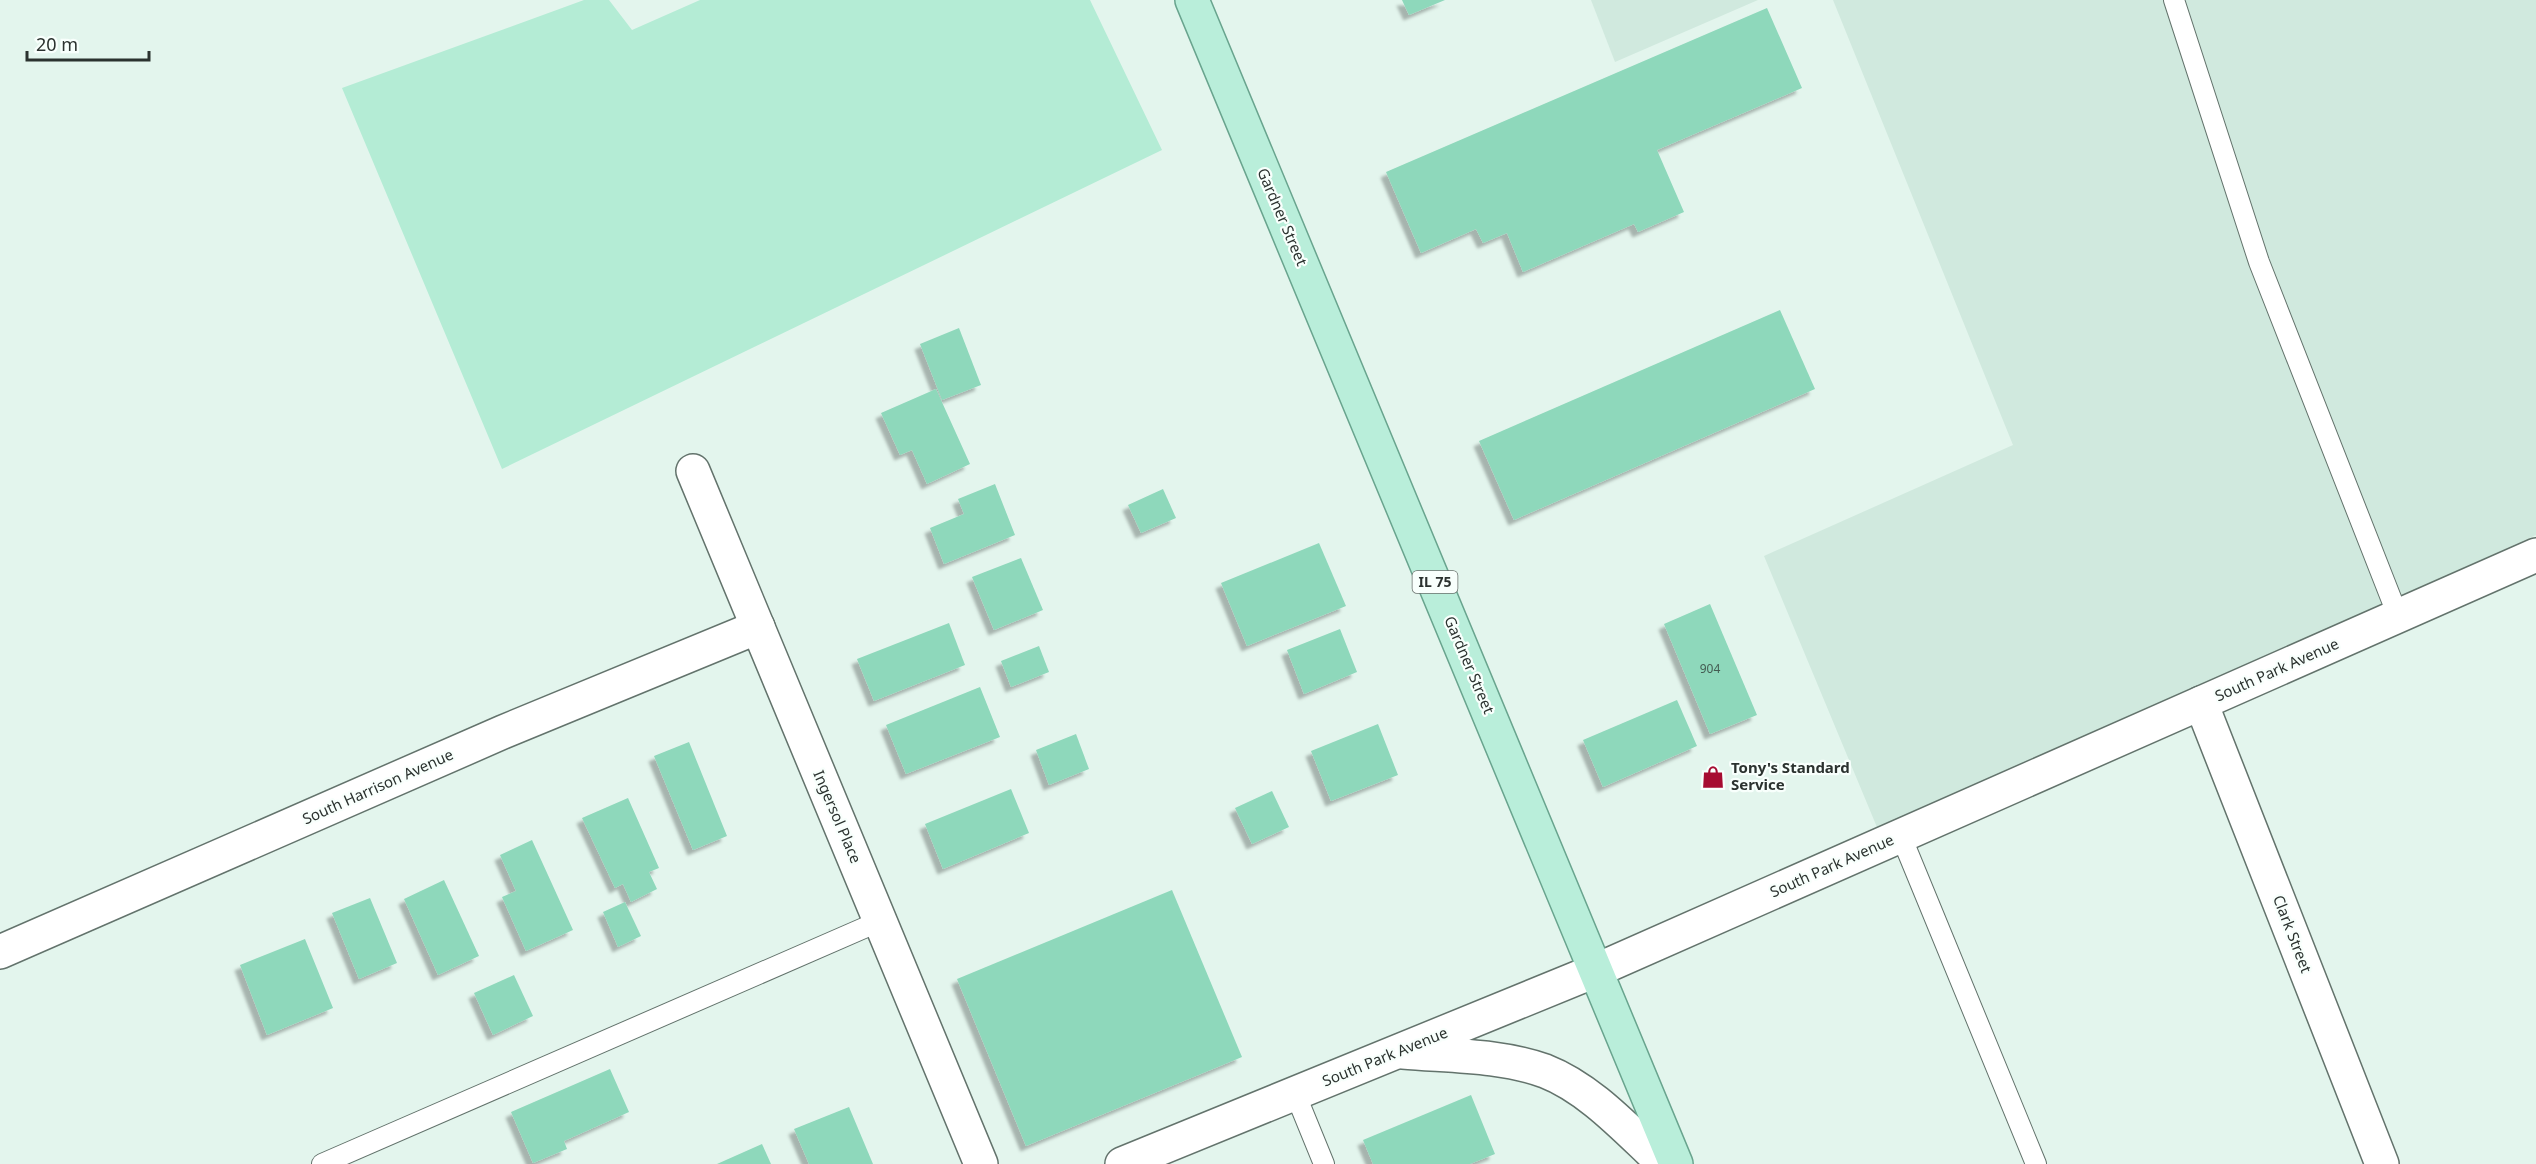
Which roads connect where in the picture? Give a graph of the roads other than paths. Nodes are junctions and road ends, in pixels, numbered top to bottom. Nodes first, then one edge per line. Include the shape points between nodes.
1 (1192, 0) edge
2 (2174, 0) edge
3 (693, 471) dead end
4 (2536, 555) edge
5 (2398, 616) junction
6 (758, 627) junction
7 (2201, 704) junction
8 (1901, 836) junction
9 (880, 921) junction
10 (0, 952) edge
11 (1597, 969) junction
12 (1399, 1051) junction
13 (1296, 1093) junction
14 (322, 1164) edge
15 (981, 1164) edge
16 (1122, 1164) edge
17 (1324, 1164) edge
18 (1664, 1164) edge
19 (1676, 1164) edge
20 (2036, 1164) edge
21 (2382, 1164) edge

1 - 11 main road, Gardner Street / IL 75
2 - 5 lane via 2259,262
3 - 6 street, Ingersol Place
4 - 5 street, South Park Avenue
5 - 7 street, South Park Avenue
6 - 9 street, Ingersol Place
6 - 10 street, South Harrison Avenue via 503,732
7 - 8 street, South Park Avenue
7 - 21 street, Clark Street
8 - 11 street, South Park Avenue
8 - 20 lane
9 - 14 lane
9 - 15 street, Ingersol Place
11 - 12 street, South Park Avenue
11 - 19 main road, Gardner Street / IL 75
12 - 13 street, South Park Avenue
12 - 18 street via 1508,1062 1544,1071 1601,1106
13 - 16 street, South Park Avenue
13 - 17 lane

